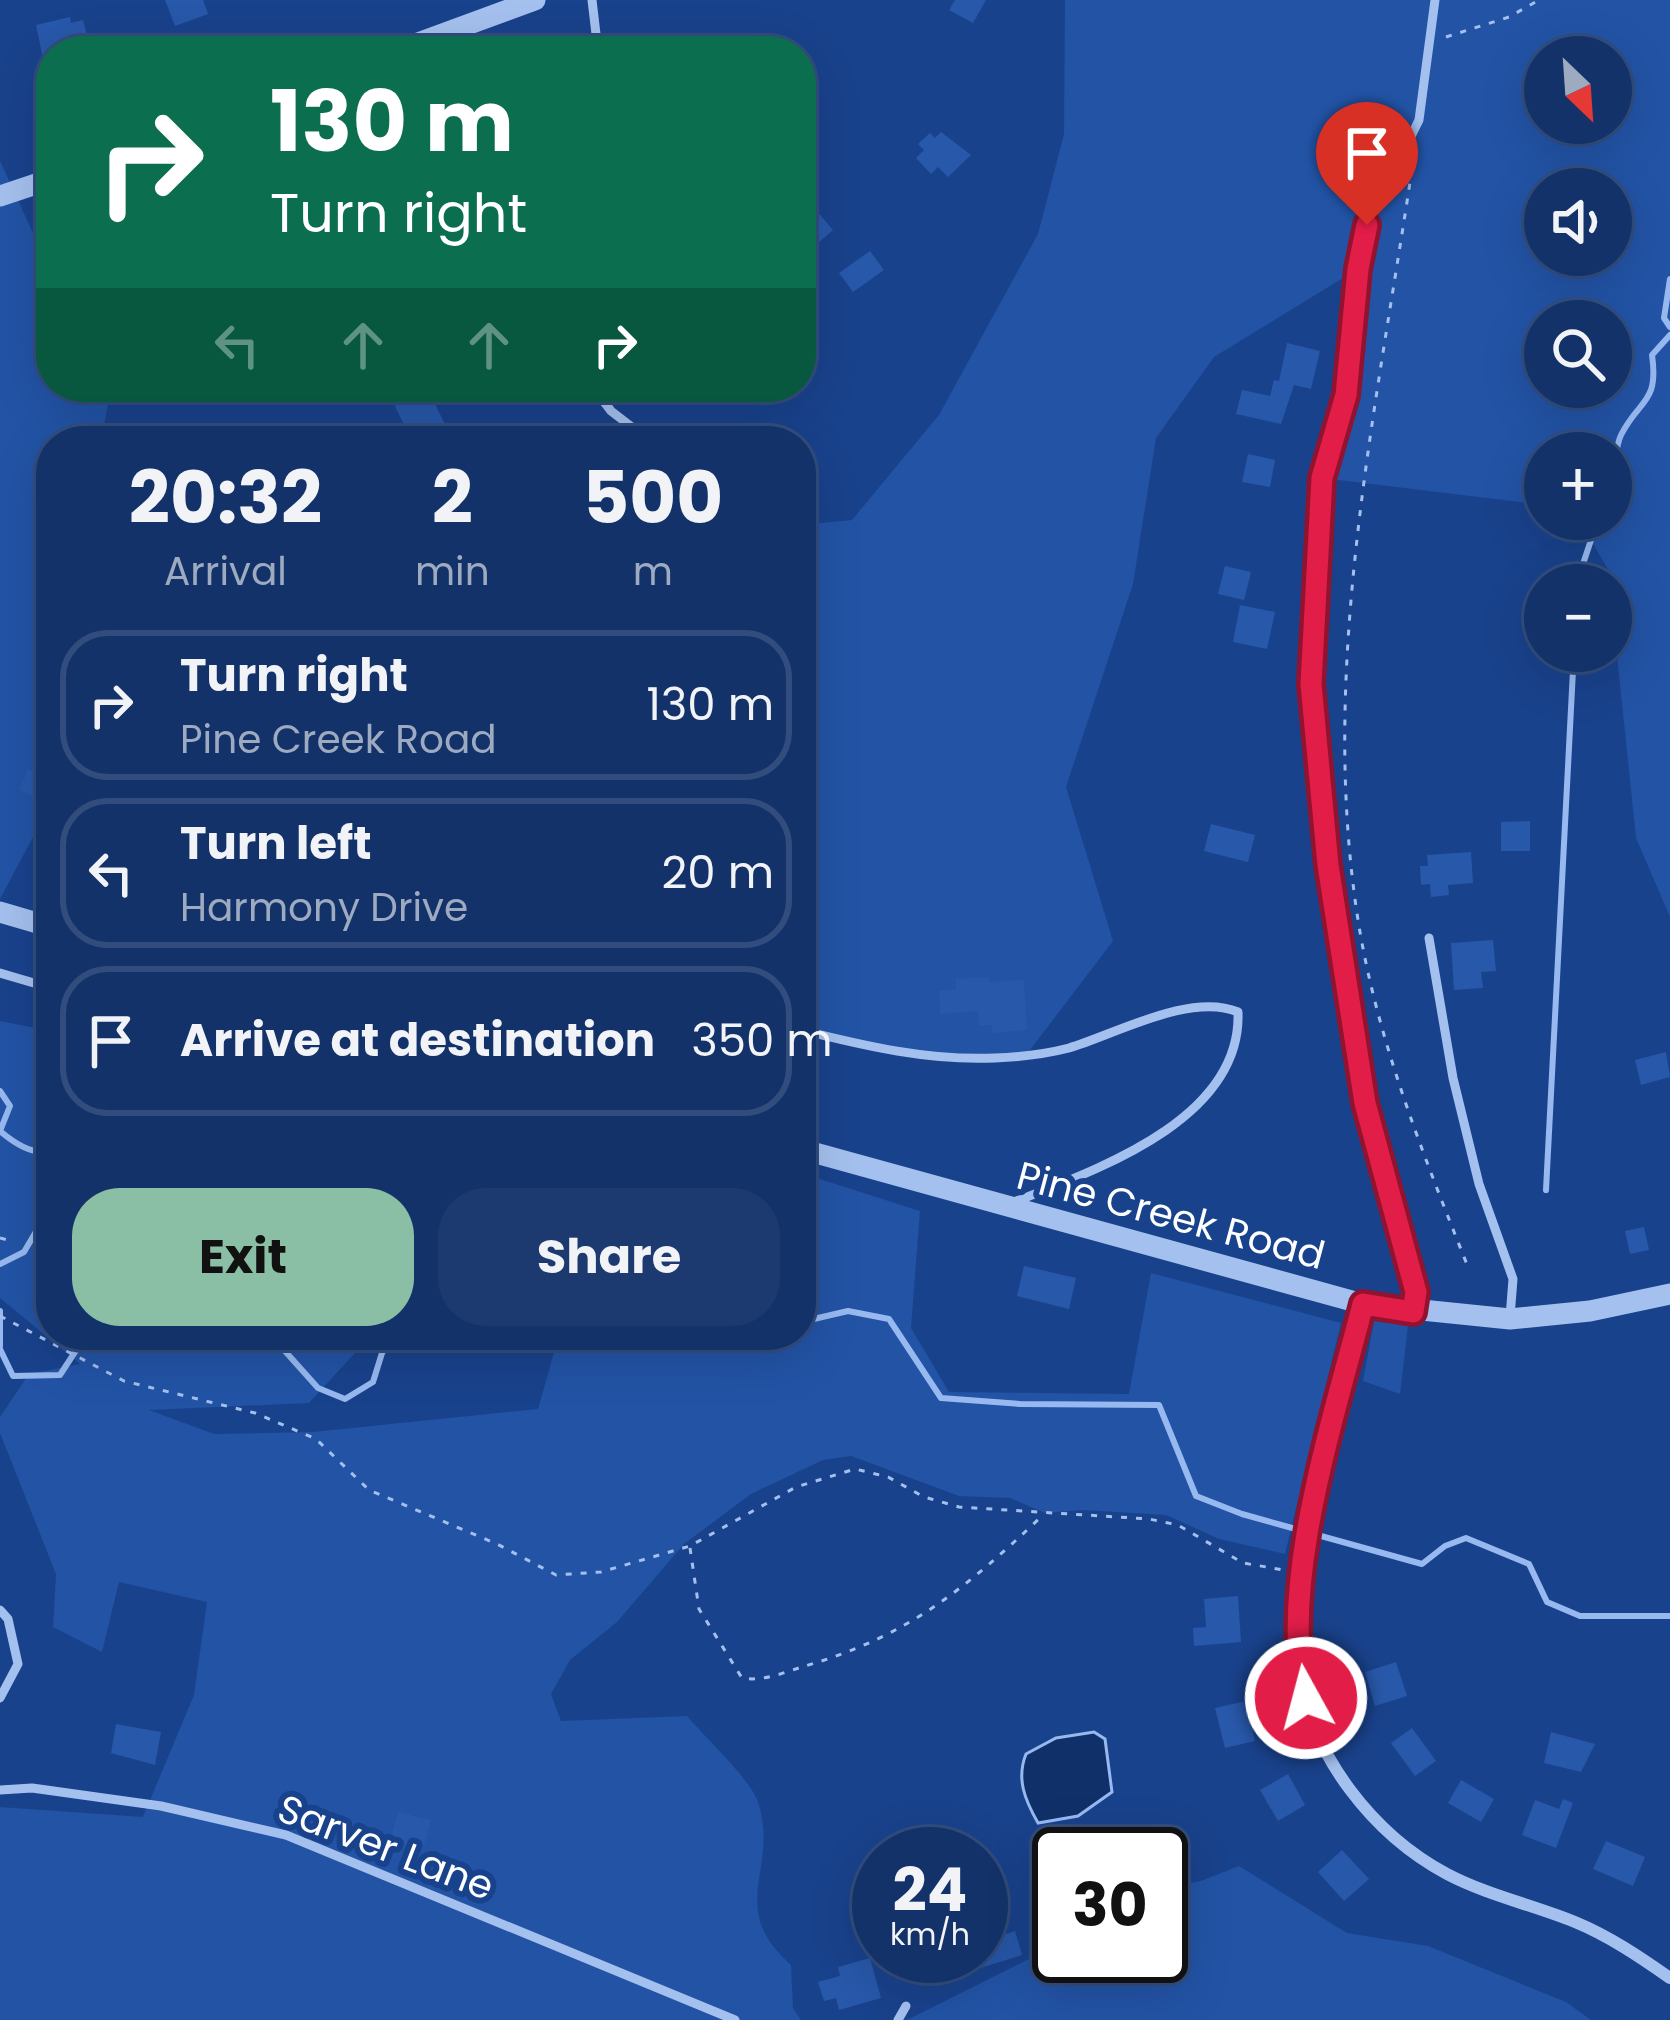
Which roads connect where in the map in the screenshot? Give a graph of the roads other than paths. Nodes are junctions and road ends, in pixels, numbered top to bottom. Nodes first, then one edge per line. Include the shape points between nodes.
1 (535, 0) edge
2 (592, 0) edge
3 (1435, 0) edge
4 (437, 36) edge
5 (596, 36) edge
6 (36, 184) edge
7 (0, 196) edge
8 (604, 402) edge
9 (630, 426) edge
10 (0, 912) edge
11 (36, 923) edge
12 (1430, 938) dead end
13 (0, 973) edge
14 (36, 984) edge
15 (816, 1033) edge
16 (816, 1153) edge
17 (1003, 1206) junction
18 (1670, 1294) edge
19 (1363, 1304) junction
20 (1413, 1312) junction
21 (1510, 1319) junction
22 (0, 1610) edge
23 (0, 1698) edge
24 (0, 1790) edge
25 (1670, 1978) edge
26 (905, 2006) dead end
27 (735, 2020) edge
28 (898, 2020) edge

1 - 4 street
2 - 5 lane
3 - 20 lane via 1419,121 1367,225 1358,269 1346,395 1322,478 1311,684 1328,865 1365,1103 1416,1292
6 - 7 street
8 - 9 lane
10 - 11 street
12 - 21 lane via 1453,1078 1513,1279
13 - 14 lane
15 - 17 lane via 894,1051 998,1058 1067,1048 1219,1004 1238,1012 1239,1039 1188,1116 1112,1164
16 - 17 street, Pine Creek Road
17 - 19 street, Pine Creek Road
18 - 21 street, Pine Creek Road
19 - 20 street, Pine Creek Road
19 - 25 street via 1298,1606 1300,1674 1312,1721 1378,1822 1447,1874 1578,1923
20 - 21 street, Pine Creek Road
22 - 23 lane via 18,1664
24 - 27 lane, Sarver Lane via 161,1806 286,1835
26 - 28 lane

